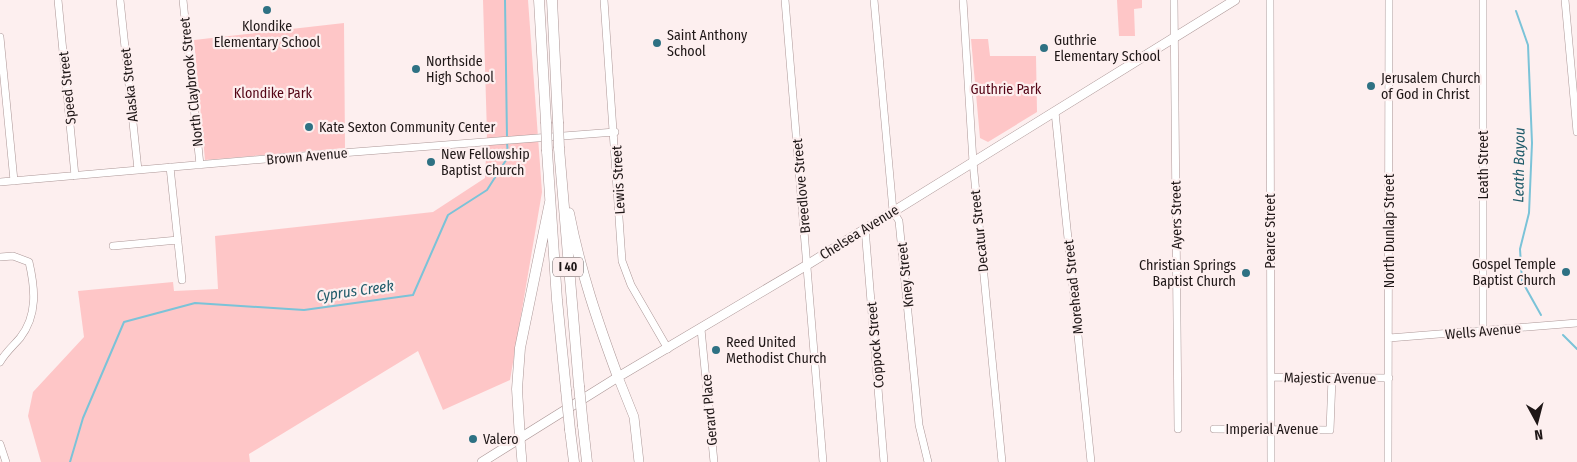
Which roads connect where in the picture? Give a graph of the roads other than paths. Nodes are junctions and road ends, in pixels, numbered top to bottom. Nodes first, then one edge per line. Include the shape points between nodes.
1 (58, 0) edge
2 (120, 0) edge
3 (183, 0) edge
4 (538, 0) edge
5 (552, 0) edge
6 (604, 0) edge
7 (785, 0) edge
8 (874, 0) edge
9 (962, 0) edge
10 (1174, 0) edge
11 (1236, 0) edge
12 (1270, 0) edge
13 (1389, 0) edge
14 (1484, 0) edge
15 (1566, 0) edge
16 (1174, 36) junction
17 (0, 37) edge
18 (1055, 112) junction
19 (615, 132) junction
20 (1577, 132) edge
21 (973, 162) junction
22 (200, 165) junction
23 (560, 166) junction
24 (170, 167) junction
25 (138, 170) junction
26 (75, 176) junction
27 (14, 181) junction
28 (0, 182) edge
29 (550, 202) junction
30 (893, 211) junction
31 (865, 228) junction
32 (178, 240) junction
33 (113, 246) dead end
34 (0, 257) edge
35 (807, 265) junction
36 (182, 280) dead end
37 (1577, 323) edge
38 (701, 329) junction
39 (1483, 330) junction
40 (1389, 338) junction
41 (668, 349) junction
42 (0, 362) edge
43 (618, 377) junction
44 (1271, 377) junction
45 (1332, 378) junction
46 (1389, 378) junction
47 (1178, 429) dead end
48 (1214, 429) dead end
49 (1271, 429) junction
50 (520, 439) junction
51 (0, 444) edge
52 (6, 462) edge
53 (482, 462) edge
54 (522, 462) edge
55 (574, 462) edge
56 (587, 462) edge
57 (640, 462) edge
58 (714, 462) edge
59 (823, 462) edge
60 (884, 462) edge
61 (928, 462) edge
62 (1002, 462) edge
63 (1092, 462) edge
64 (1271, 462) edge
65 (1388, 462) edge

1 - 26 street, Speed Street
2 - 25 street, Alaska Street
3 - 22 street, North Claybrook Street
4 - 29 highway, I 40, bridge
5 - 23 highway, I 40, bridge
6 - 19 street, Lewis Street
7 - 35 street, Breedlove Street
8 - 30 street, Kney Street
9 - 21 street, Decatur Street
10 - 16 street, Ayers Street
11 - 16 main road, Chelsea Avenue
12 - 44 street, Pearce Street
13 - 40 street, North Dunlap Street
14 - 39 street, Leath Street
15 - 20 street
16 - 18 main road, Chelsea Avenue
16 - 47 street, Ayers Street
17 - 27 street
18 - 21 main road, Chelsea Avenue
18 - 63 street, Morehead Street
19 - 22 street, Brown Avenue
19 - 41 street, Lewis Street via 622,261 631,285
21 - 30 main road, Chelsea Avenue
21 - 62 street, Decatur Street
22 - 24 street, Brown Avenue
23 - 43 highway via 578,258
23 - 56 highway, I 40, bridge
24 - 25 street, Brown Avenue
24 - 32 street
25 - 26 street, Brown Avenue
26 - 27 street, Brown Avenue
27 - 28 street, Brown Avenue
29 - 50 highway via 520,348 517,389
29 - 55 highway, I 40, bridge
30 - 31 main road, Chelsea Avenue
30 - 61 street, Kney Street via 899,221 919,425
31 - 35 main road, Chelsea Avenue
31 - 60 street, Coppock Street
32 - 33 street
32 - 36 street
34 - 42 street via 13,256 29,262 34,315
35 - 38 main road, Chelsea Avenue
35 - 59 street, Breedlove Street
37 - 39 street, Wells Avenue
38 - 41 main road, Chelsea Avenue
38 - 58 street, Gerard Place
39 - 40 street, Wells Avenue
40 - 46 street, North Dunlap Street
41 - 43 main road, Chelsea Avenue
43 - 50 main road, Chelsea Avenue
43 - 57 main road via 634,417
44 - 45 street, Majestic Avenue
44 - 49 street, Pearce Street
45 - 46 street, Majestic Avenue
45 - 49 street, Imperial Avenue via 1330,430
46 - 65 street, North Dunlap Street
48 - 49 street, Imperial Avenue
49 - 64 street, Pearce Street
50 - 53 main road, Chelsea Avenue
50 - 54 main road
51 - 52 street

